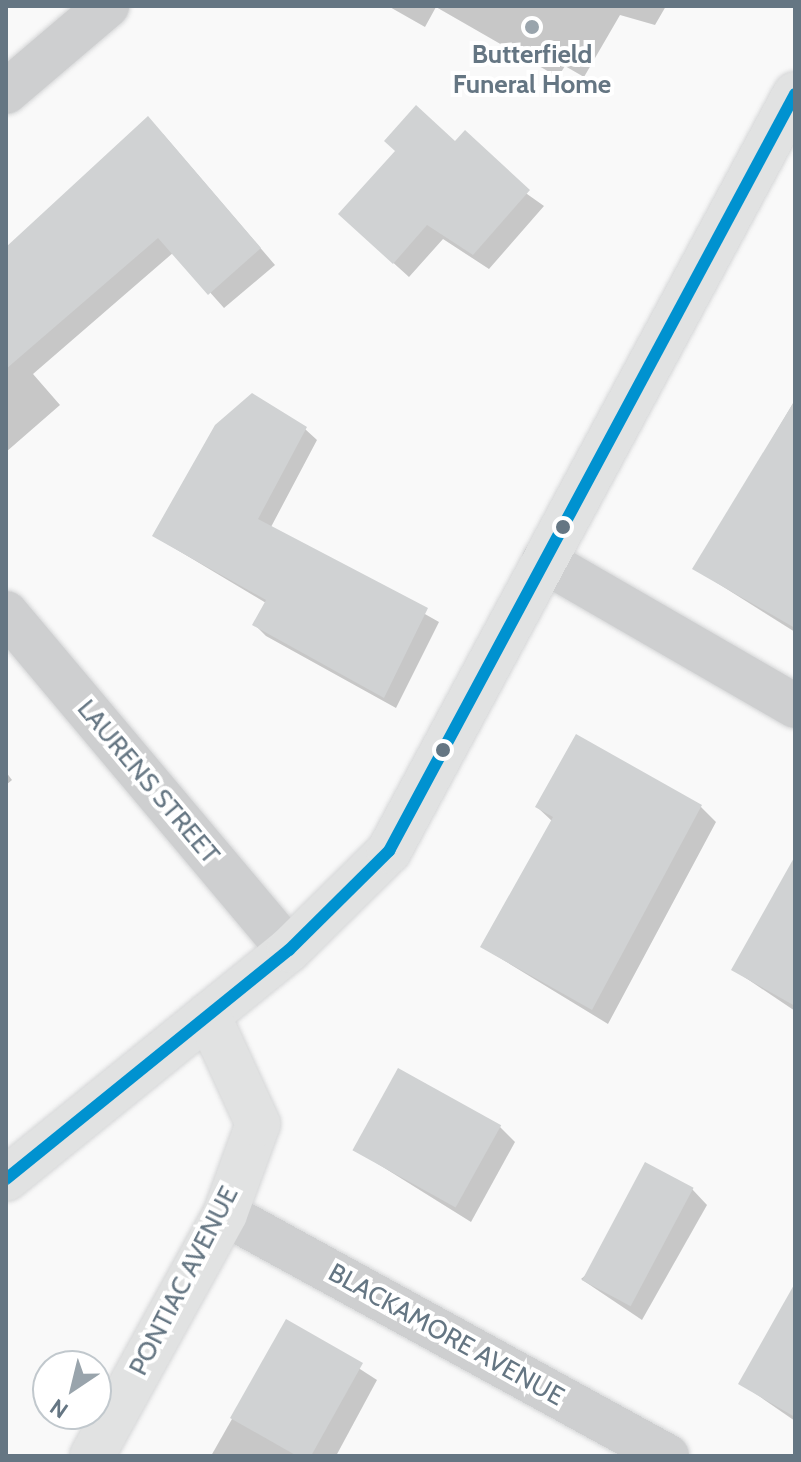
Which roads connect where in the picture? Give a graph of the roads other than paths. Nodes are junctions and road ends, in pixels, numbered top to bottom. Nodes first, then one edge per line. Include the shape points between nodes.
1 (107, 6) edge
2 (6, 92) edge
3 (795, 94) edge
4 (544, 561) junction
5 (6, 613) edge
6 (795, 706) edge
7 (289, 950) junction
8 (208, 1015) junction
9 (6, 1179) edge
10 (225, 1214) junction
11 (92, 1456) edge
12 (667, 1456) edge

1 - 2 street
3 - 4 main road
4 - 6 street
4 - 7 main road via 389,851
5 - 7 street, LAURENS STREET
7 - 8 main road
8 - 9 main road
8 - 10 main road, PONTIAC AVENUE via 258,1124
10 - 11 main road, PONTIAC AVENUE
10 - 12 street, BLACKAMORE AVENUE

